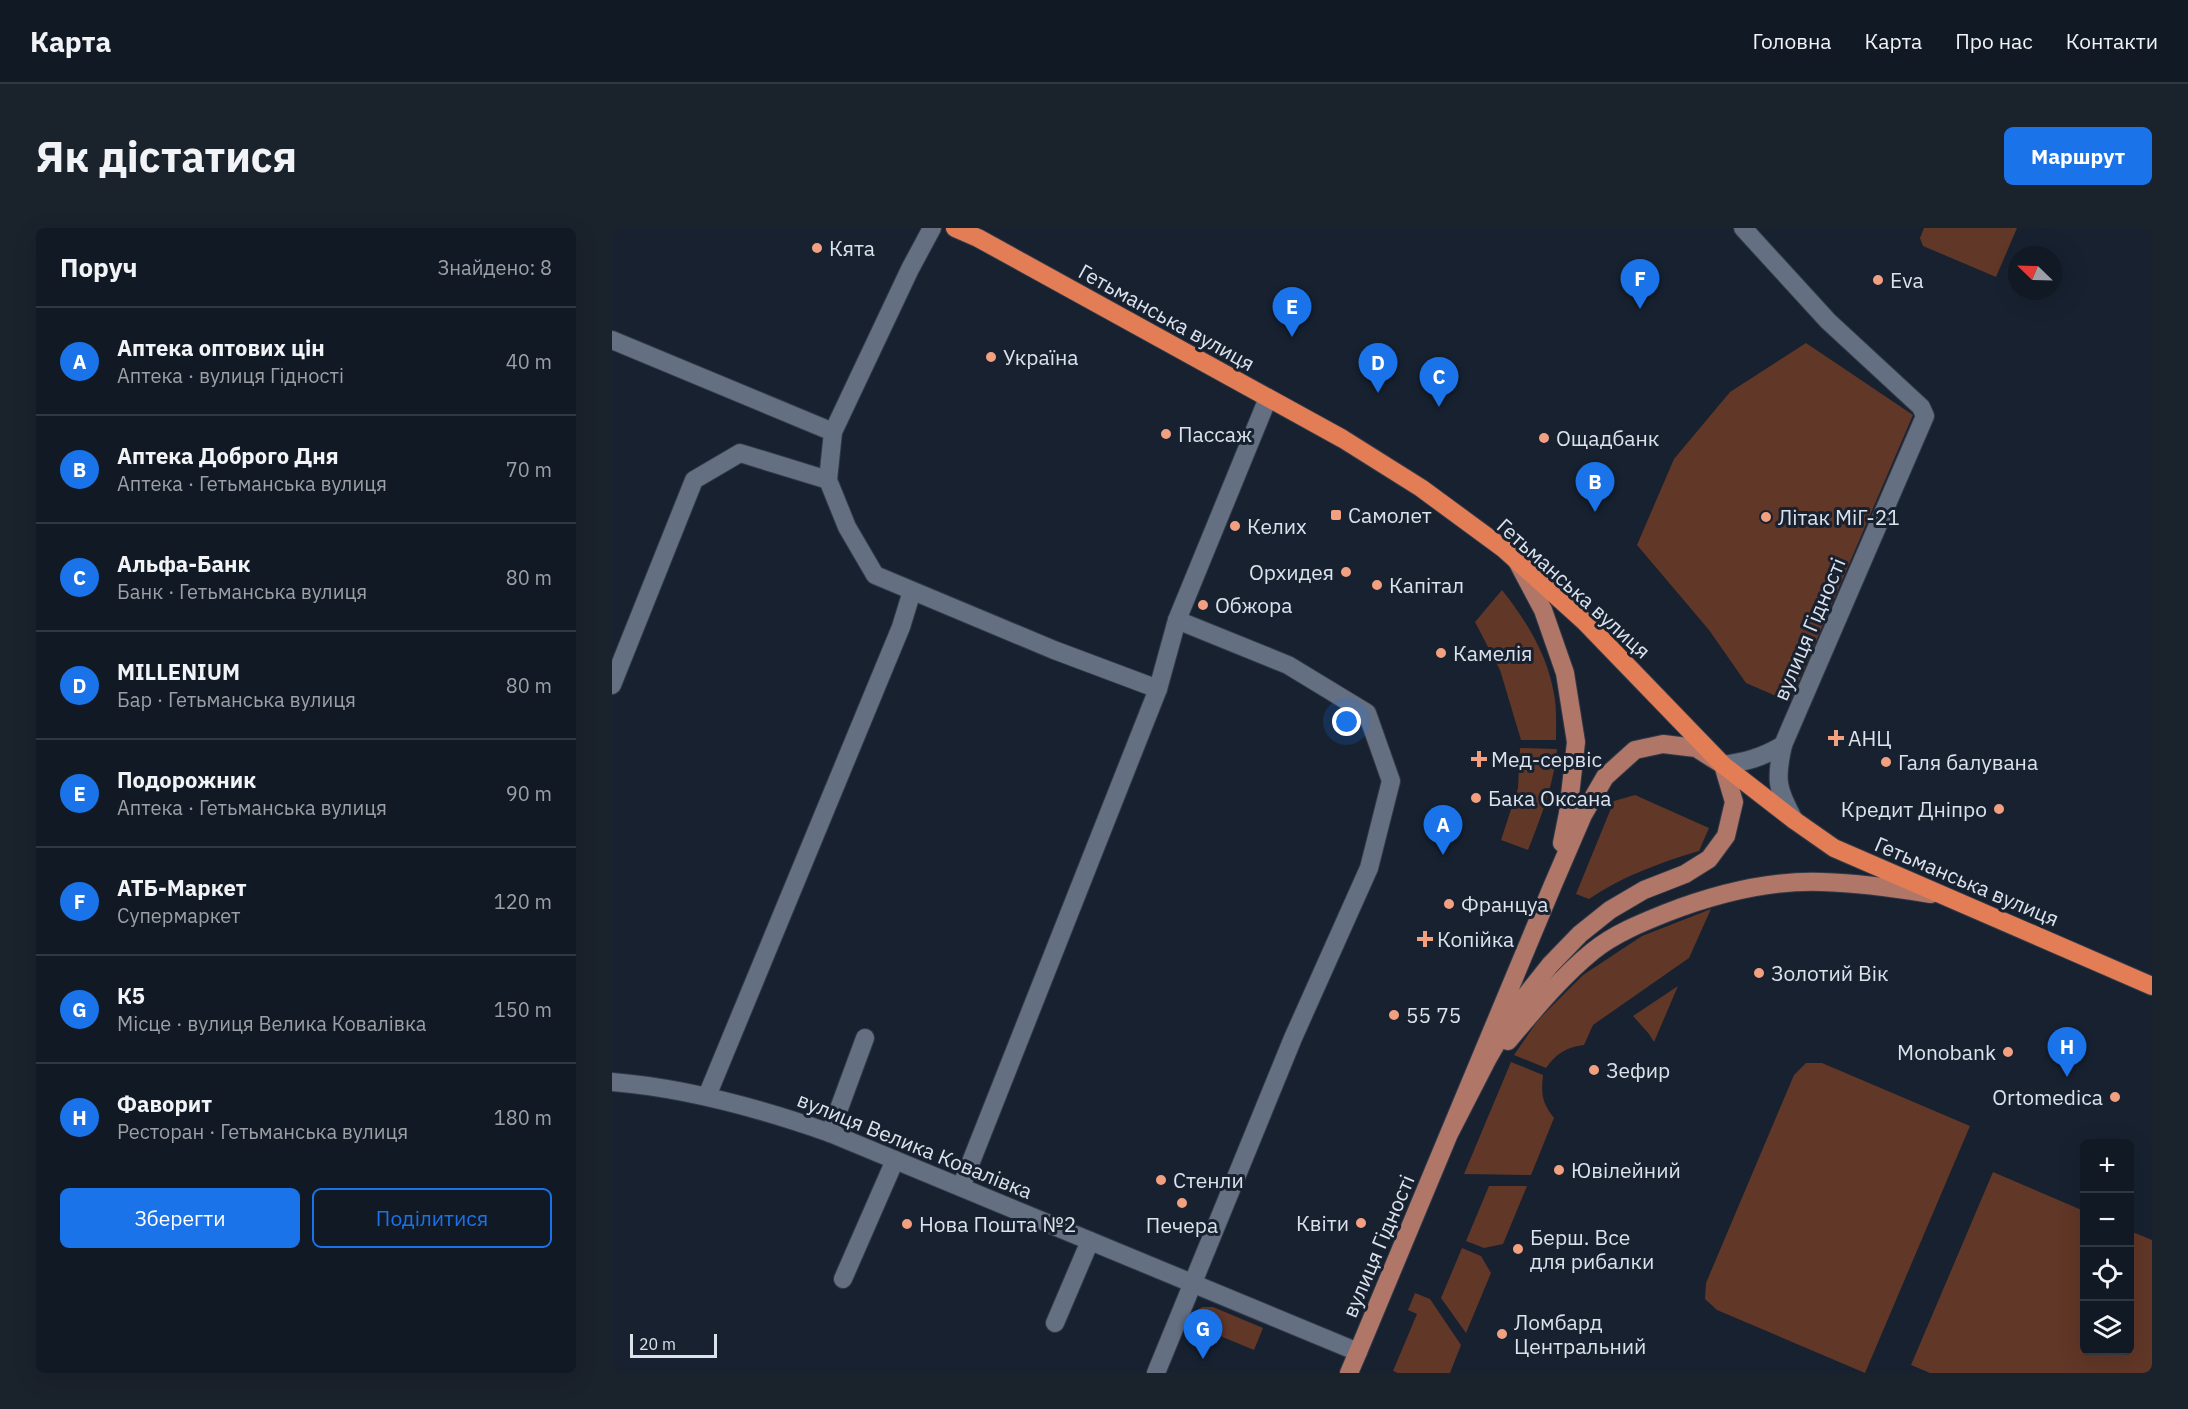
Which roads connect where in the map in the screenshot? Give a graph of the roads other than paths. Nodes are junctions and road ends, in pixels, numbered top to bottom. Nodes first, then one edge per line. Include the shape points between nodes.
1 (933, 228) edge
2 (955, 228) edge
3 (1743, 228) edge
4 (612, 340) edge
5 (1268, 398) junction
6 (833, 432) junction
7 (828, 480) junction
8 (1516, 560) junction
9 (912, 591) junction
10 (1177, 620) junction
11 (612, 685) edge
12 (1158, 688) junction
13 (1783, 746) junction
14 (1723, 765) junction
15 (1794, 820) junction
16 (1552, 887) junction
17 (1944, 895) junction
18 (2152, 986) edge
19 (866, 1038) dead end
20 (612, 1082) edge
21 (707, 1096) junction
22 (830, 1133) junction
23 (1448, 1136) junction
24 (895, 1160) junction
25 (961, 1187) junction
26 (1090, 1241) junction
27 (843, 1279) dead end
28 (1193, 1284) junction
29 (1055, 1323) dead end
30 (1358, 1352) junction
31 (1156, 1373) edge
32 (1349, 1373) edge

1 - 6 street via 909,269
2 - 5 highway, Гетьманська вулиця
3 - 13 street, вулиця Гідності via 1828,321 1921,407 1925,416
4 - 6 street
5 - 8 highway, Гетьманська вулиця via 1343,439 1421,489
5 - 10 street
6 - 7 street
7 - 9 street via 847,527 875,575
7 - 11 street via 740,453 693,480
8 - 14 highway, Гетьманська вулиця via 1584,621
8 - 16 main road, вулиця Гідності via 1543,610 1566,673 1576,742 1569,813
9 - 12 street
9 - 21 street via 901,627
10 - 12 street
10 - 28 street via 1288,665 1367,713 1391,781 1369,868 1293,1038
12 - 25 street
13 - 14 street via 1747,762
13 - 15 street via 1777,772 1781,795
14 - 15 highway, Гетьманська вулиця
14 - 16 main road, вулиця Гідності via 1696,748 1663,744 1635,750 1605,777 1583,815
14 - 23 main road, вулиця Гідності via 1734,802 1726,836 1709,859 1610,910 1550,965 1519,1004
15 - 17 highway, Гетьманська вулиця via 1834,848
16 - 23 main road, вулиця Гідності
17 - 18 highway, Гетьманська вулиця
17 - 23 main road, вулиця Гідності via 1855,884 1771,885 1702,899 1640,923 1594,950 1547,994 1506,1044
19 - 22 street
20 - 21 street, вулиця Велика Ковалівка
21 - 22 street, вулиця Велика Ковалівка via 774,1113
22 - 24 street, вулиця Велика Ковалівка
23 - 30 main road, вулиця Гідності
24 - 25 street, вулиця Велика Ковалівка
24 - 27 street
25 - 26 street, вулиця Велика Ковалівка
26 - 28 street, вулиця Велика Ковалівка
26 - 29 street
28 - 30 street, вулиця Велика Ковалівка
28 - 31 street
30 - 32 main road, вулиця Гідності

